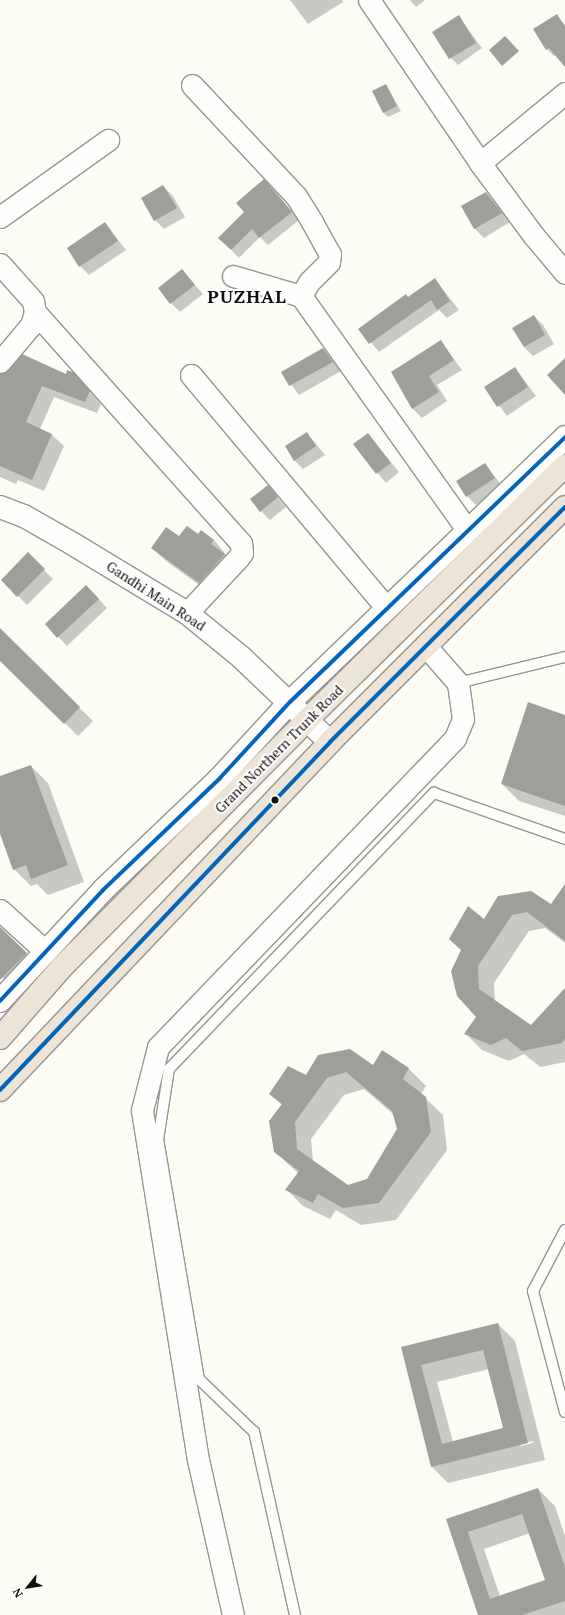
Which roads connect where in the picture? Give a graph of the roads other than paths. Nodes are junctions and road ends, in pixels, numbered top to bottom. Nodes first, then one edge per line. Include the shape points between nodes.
1 (369, 0) edge
2 (192, 85) dead end
3 (565, 93) edge
4 (108, 140) dead end
5 (480, 162) junction
6 (0, 217) edge
7 (0, 264) edge
8 (565, 273) edge
9 (233, 276) dead end
10 (301, 296) junction
11 (35, 312) junction
12 (0, 362) edge
13 (191, 376) dead end
14 (565, 437) edge
15 (565, 466) edge
16 (0, 507) edge
17 (561, 517) edge
18 (467, 530) junction
19 (386, 607) junction
20 (187, 613) junction
21 (425, 645) junction
22 (565, 657) edge
23 (458, 683) junction
24 (290, 702) junction
25 (308, 719) junction
26 (330, 742) junction
27 (565, 839) edge
28 (0, 910) edge
29 (44, 950) junction
30 (0, 1001) edge
31 (0, 1038) edge
32 (0, 1090) edge
33 (565, 1230) edge
34 (565, 1412) edge
35 (233, 1615) edge
36 (294, 1615) edge

1 - 5 street
2 - 10 street via 296,196 327,247 330,254 329,262 309,282
3 - 5 street
4 - 6 street
5 - 8 street via 534,236
7 - 11 street via 33,301
9 - 10 street
10 - 18 street
11 - 12 street via 31,325
11 - 20 street via 241,543 242,553 239,557
13 - 19 street
14 - 18 street
15 - 25 highway, Grand Northern Trunk Road
16 - 20 street, Gandhi Main Road via 24,516
17 - 21 highway
18 - 19 street
19 - 24 street
20 - 24 street, Gandhi Main Road via 241,657
21 - 23 street
21 - 26 highway
22 - 23 lane
23 - 35 street via 463,719 455,738 158,1047 142,1110 198,1460
24 - 25 street, Gandhi Main Road
24 - 29 street via 220,778 108,884
25 - 26 street, Gandhi Main Road
25 - 31 highway, Grand Northern Trunk Road via 62,967
26 - 32 highway
27 - 36 lane via 434,793 169,1069 158,1140 199,1379 254,1432
28 - 29 street
29 - 30 street
33 - 34 lane via 533,1291

